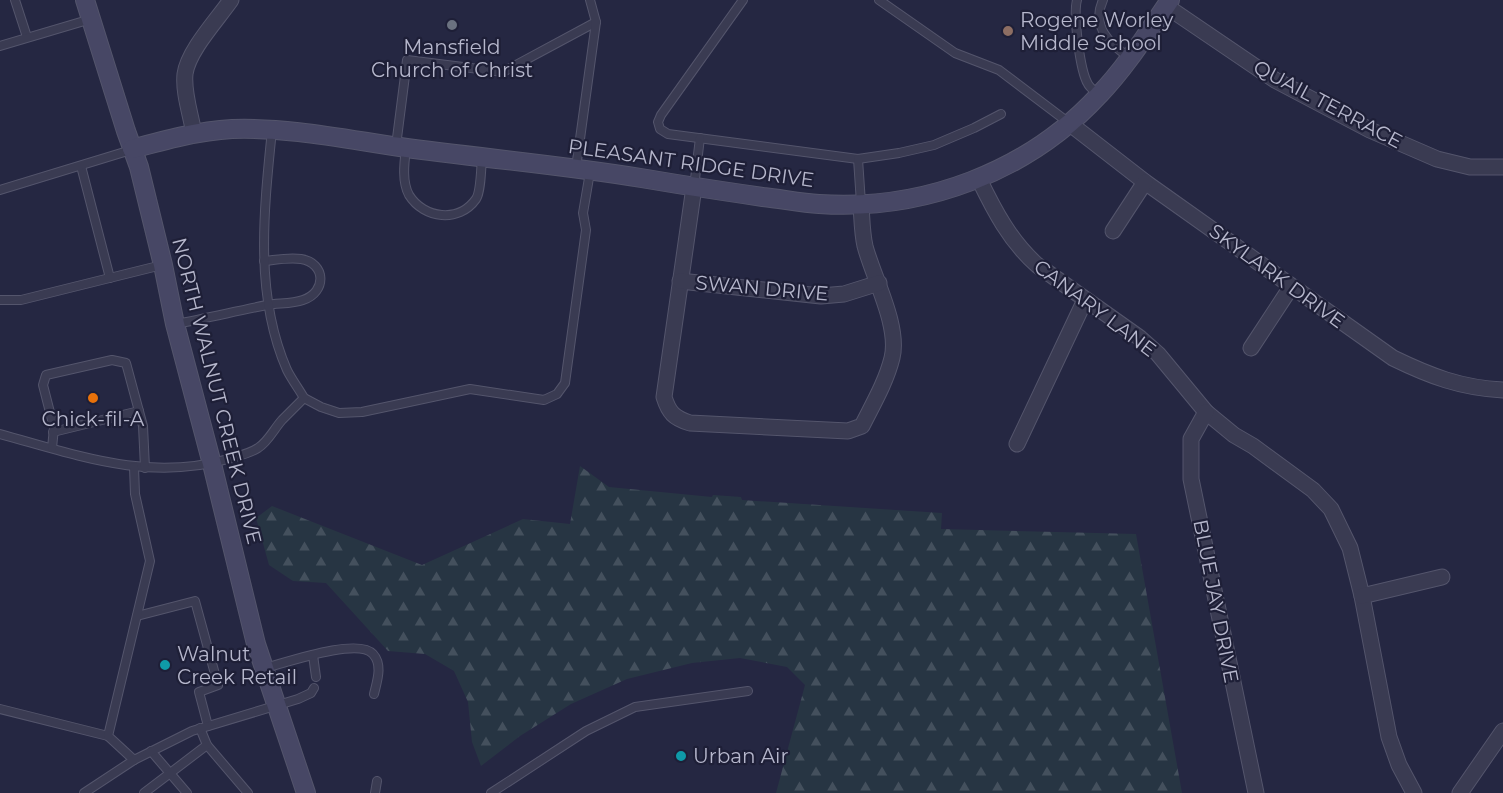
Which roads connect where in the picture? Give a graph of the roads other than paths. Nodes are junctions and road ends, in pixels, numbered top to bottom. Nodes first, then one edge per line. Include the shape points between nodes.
1 (15, 0) edge
2 (85, 0) edge
3 (231, 0) edge
4 (590, 0) edge
5 (743, 0) edge
6 (879, 0) edge
7 (1077, 0) edge
8 (1103, 0) edge
9 (1168, 3) edge
10 (91, 19) junction
11 (596, 22) junction
12 (27, 37) junction
13 (0, 46) edge
14 (1129, 57) junction
15 (1099, 95) junction
16 (1001, 114) dead end
17 (1069, 123) junction
18 (272, 130) junction
19 (194, 134) junction
20 (700, 138) junction
21 (401, 147) junction
22 (132, 149) junction
23 (482, 158) junction
24 (858, 159) junction
25 (81, 166) junction
26 (1503, 167) edge
27 (583, 169) junction
28 (979, 179) junction
29 (1146, 182) junction
30 (694, 187) junction
31 (0, 190) edge
32 (861, 205) junction
33 (1113, 231) dead end
34 (264, 261) junction
35 (163, 265) junction
36 (110, 278) junction
37 (680, 281) junction
38 (879, 283) junction
39 (1291, 287) junction
40 (0, 300) edge
41 (1085, 300) junction
42 (269, 305) junction
43 (175, 324) junction
44 (1251, 348) dead end
45 (1503, 390) edge
46 (304, 398) junction
47 (140, 411) junction
48 (1206, 412) junction
49 (53, 432) junction
50 (0, 434) edge
51 (1017, 444) dead end
52 (52, 448) junction
53 (212, 464) junction
54 (134, 467) junction
55 (145, 468) junction
56 (1442, 577) dead end
57 (1362, 596) junction
58 (137, 616) junction
59 (313, 655) junction
60 (263, 668) junction
61 (316, 677) dead end
62 (314, 688) dead end
63 (748, 691) dead end
64 (374, 694) dead end
65 (276, 706) junction
66 (0, 709) edge
67 (204, 727) junction
68 (1503, 731) edge
69 (108, 736) junction
70 (207, 745) junction
71 (151, 751) junction
72 (134, 760) junction
73 (171, 774) junction
74 (377, 781) dead end
75 (84, 793) edge
76 (144, 793) edge
77 (187, 793) edge
78 (248, 793) edge
79 (306, 793) edge
80 (375, 793) edge
81 (491, 793) edge
82 (1256, 793) edge
83 (1414, 793) edge
84 (1460, 793) edge

1 - 12 lane
2 - 10 street, NORTH WALNUT CREEK DRIVE
3 - 19 street via 190,58 186,88
4 - 11 lane
5 - 20 lane via 658,122 668,134
6 - 17 lane via 955,53 999,69
7 - 15 lane via 1074,19 1079,51 1088,84
8 - 14 lane via 1099,20 1106,40
9 - 14 street, PLEASANT RIDGE DRIVE
9 - 26 street, QUAIL TERRACE via 1275,80 1370,130 1437,159 1470,167
10 - 12 lane
10 - 22 street, NORTH WALNUT CREEK DRIVE
11 - 21 lane via 503,72 407,60
11 - 27 lane
12 - 13 lane
14 - 15 street, PLEASANT RIDGE DRIVE
15 - 17 street, PLEASANT RIDGE DRIVE
16 - 24 lane via 934,145
17 - 28 street, PLEASANT RIDGE DRIVE via 1030,152
17 - 29 street, SKYLARK DRIVE
18 - 19 street, PLEASANT RIDGE DRIVE via 231,129
18 - 21 street, PLEASANT RIDGE DRIVE
18 - 34 lane
19 - 22 street, PLEASANT RIDGE DRIVE
20 - 24 lane
20 - 30 lane
21 - 23 street, PLEASANT RIDGE DRIVE
21 - 23 lane via 410,195 419,206 443,216 456,215 477,197
22 - 25 lane
22 - 35 street, NORTH WALNUT CREEK DRIVE
23 - 27 street, PLEASANT RIDGE DRIVE
24 - 32 lane
25 - 31 lane
25 - 36 lane
27 - 30 street, PLEASANT RIDGE DRIVE
27 - 46 lane via 586,230 565,383 558,394 544,399 470,389 362,412 339,413
28 - 32 street, PLEASANT RIDGE DRIVE via 904,201
28 - 41 street, CANARY LANE via 1004,227 1025,255
29 - 33 street
29 - 39 street, SKYLARK DRIVE
30 - 32 street, PLEASANT RIDGE DRIVE via 818,204
30 - 37 street
32 - 38 street via 865,245
34 - 42 lane
34 - 42 lane via 300,259 317,268 320,276 315,294 303,300
35 - 36 lane
35 - 43 street, NORTH WALNUT CREEK DRIVE
36 - 40 lane via 21,300
37 - 38 street, SWAN DRIVE via 821,296 844,294
37 - 38 street via 664,397 675,419 848,431 862,426 892,356 891,326
39 - 44 street
39 - 45 street, SKYLARK DRIVE via 1393,358 1432,377 1479,389
41 - 48 street, CANARY LANE via 1158,354
41 - 51 street
42 - 43 lane
42 - 46 lane via 288,371
43 - 53 street, NORTH WALNUT CREEK DRIVE
46 - 53 lane via 260,447
47 - 49 lane
47 - 49 lane via 126,363 112,360 46,375 43,385
47 - 55 lane
48 - 57 street, CANARY LANE via 1313,490 1330,509 1349,544
48 - 82 street, BLUE JAY DRIVE via 1191,439 1191,479
49 - 52 lane
50 - 52 lane
52 - 54 lane
53 - 55 lane
53 - 60 street, NORTH WALNUT CREEK DRIVE
54 - 55 lane
54 - 58 lane via 135,494 150,561
56 - 57 street
57 - 83 street, CANARY LANE via 1389,737
58 - 67 lane via 195,601 218,685 199,692
58 - 69 lane
59 - 60 lane
59 - 61 lane
59 - 64 lane via 364,648 372,652 379,669
60 - 65 street, NORTH WALNUT CREEK DRIVE
62 - 65 lane via 303,697
63 - 81 lane via 635,707 586,730
65 - 67 lane
65 - 79 street, NORTH WALNUT CREEK DRIVE
66 - 69 lane
67 - 70 lane
67 - 71 lane
68 - 84 street
69 - 72 lane
70 - 73 lane
70 - 78 lane
71 - 72 lane
71 - 73 lane
72 - 75 lane
73 - 76 lane
73 - 77 lane
74 - 80 lane

